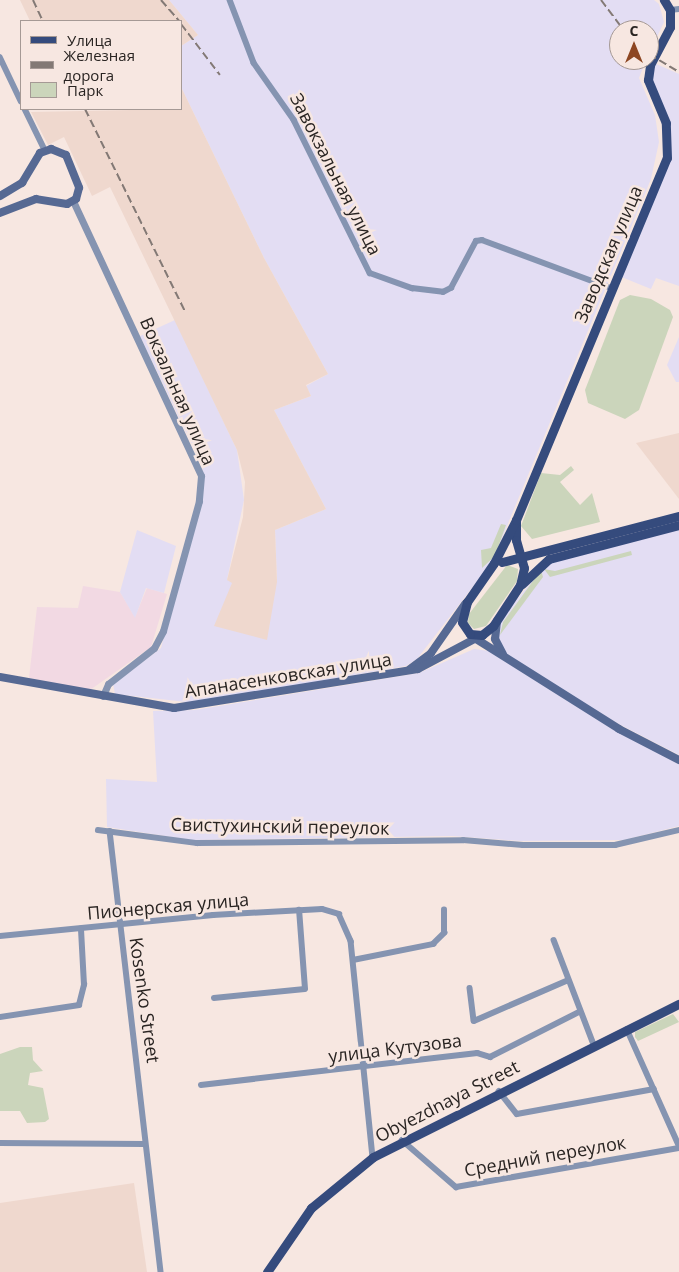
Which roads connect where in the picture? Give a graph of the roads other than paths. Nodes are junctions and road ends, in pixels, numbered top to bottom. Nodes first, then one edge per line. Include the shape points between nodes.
1 (230, 0) edge
2 (664, 0) edge
3 (675, 10) edge
4 (0, 57) edge
5 (20, 99) edge
6 (25, 110) edge
7 (45, 150) junction
8 (0, 196) edge
9 (73, 201) junction
10 (0, 213) edge
11 (611, 288) junction
12 (679, 516) edge
13 (516, 520) junction
14 (679, 525) edge
15 (516, 540) junction
16 (534, 552) junction
17 (522, 555) junction
18 (502, 562) junction
19 (486, 576) junction
20 (523, 577) junction
21 (518, 590) junction
22 (467, 602) junction
23 (497, 619) junction
24 (479, 637) junction
25 (492, 649) junction
26 (460, 650) junction
27 (506, 658) junction
28 (403, 671) junction
29 (0, 677) edge
30 (103, 696) junction
31 (679, 760) edge
32 (98, 830) dead end
33 (679, 830) edge
34 (110, 831) junction
35 (299, 910) junction
36 (444, 910) dead end
37 (119, 925) junction
38 (81, 928) junction
39 (0, 936) edge
40 (554, 940) dead end
41 (353, 960) junction
42 (566, 981) junction
43 (470, 988) dead end
44 (214, 998) dead end
45 (679, 1004) edge
46 (579, 1012) junction
47 (0, 1017) edge
48 (627, 1028) junction
49 (594, 1045) junction
50 (364, 1067) junction
51 (201, 1085) dead end
52 (654, 1089) junction
53 (499, 1091) junction
54 (402, 1140) junction
55 (0, 1143) edge
56 (144, 1144) junction
57 (679, 1147) edge
58 (373, 1157) junction
59 (162, 1272) edge
60 (267, 1272) edge

1 - 11 street, Завокзальная улица via 254,63 294,120 370,273 412,288 443,292 451,288 476,241 482,240
2 - 3 main road, Заводская улица
3 - 11 main road, Заводская улица via 648,71 666,123 667,158
4 - 5 street
6 - 7 street
7 - 8 main road via 22,183
7 - 9 main road via 57,149 66,155 79,188
9 - 10 main road via 62,204 36,199
9 - 30 street, Вокзальная улица via 201,476 198,501 162,631 154,648 108,684
11 - 13 main road, Заводская улица
12 - 16 main road
13 - 15 main road
13 - 19 main road, Заводская улица
14 - 21 main road via 549,559
15 - 16 main road via 523,550
15 - 17 main road
16 - 17 main road
17 - 18 main road
17 - 20 main road
18 - 19 main road
18 - 20 main road via 517,564
19 - 22 main road
20 - 21 main road
21 - 23 main road
22 - 24 main road via 462,622 466,631
22 - 28 main road via 431,653
23 - 24 main road
23 - 27 main road via 494,639
24 - 25 main road
24 - 26 main road, Апанасенковская улица
25 - 26 main road
25 - 27 main road
26 - 28 main road, Апанасенковская улица via 427,667
27 - 31 main road
28 - 30 main road, Апанасенковская улица via 174,708
29 - 30 main road, Апанасенковская улица
32 - 34 street, Свистухинский переулок
33 - 34 street, Свистухинский переулок via 615,845 463,840 197,843
34 - 37 street, Kosenko Street
35 - 37 street, Пионерская улица
35 - 41 street, Пионерская улица via 339,914 352,941
35 - 44 street via 306,990
36 - 41 street via 444,933 426,947
37 - 38 street, Пионерская улица
37 - 56 street, Kosenko Street via 142,1090
38 - 39 street, Пионерская улица
38 - 47 street via 84,985 79,1005
40 - 42 street
41 - 50 street
42 - 43 street via 474,1022
42 - 46 street
45 - 48 main road, Obyezdnaya Street
46 - 49 street
46 - 50 street, улица Кутузова via 490,1057 477,1053
48 - 49 main road, Obyezdnaya Street
48 - 52 street
49 - 53 main road, Obyezdnaya Street
50 - 51 street, улица Кутузова
50 - 58 street
52 - 53 street via 516,1114
52 - 57 street
53 - 54 main road, Obyezdnaya Street
54 - 57 street, Средний переулок via 456,1187
54 - 58 main road, Obyezdnaya Street
55 - 56 street
56 - 59 street, Kosenko Street
58 - 60 main road, Obyezdnaya Street via 311,1208

